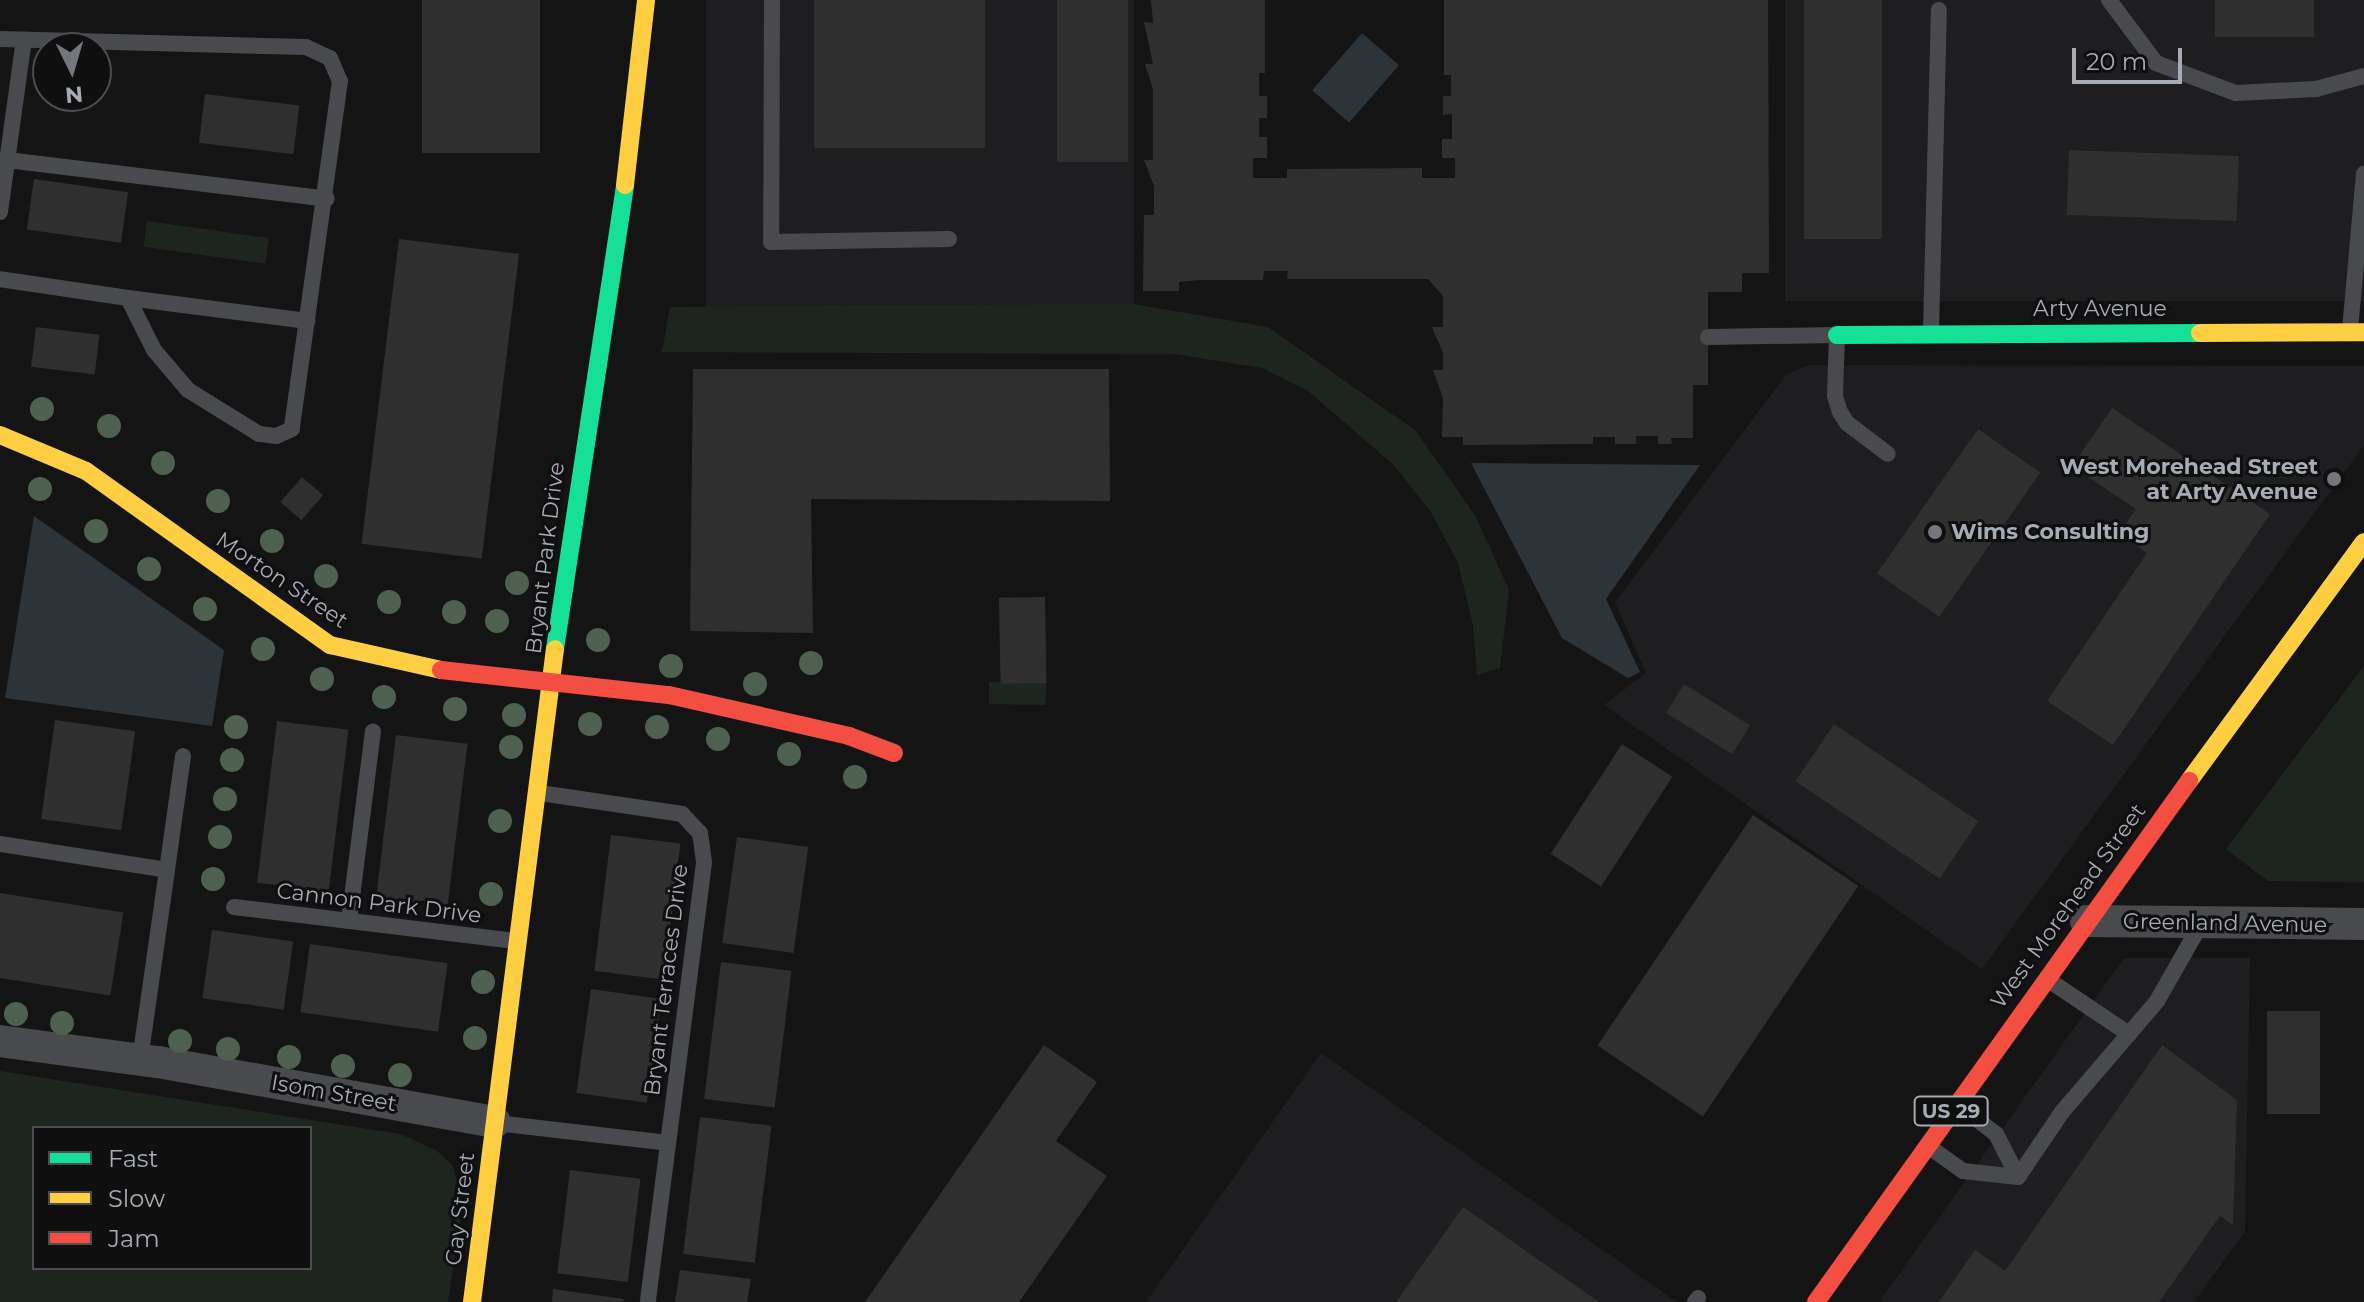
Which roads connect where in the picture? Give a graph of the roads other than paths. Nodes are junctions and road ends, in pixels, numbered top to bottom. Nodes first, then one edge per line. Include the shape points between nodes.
1 (646, 0) edge
2 (772, 0) edge
3 (2109, 0) edge
4 (1939, 10) dead end
5 (0, 39) edge
6 (24, 40) junction
7 (2364, 76) edge
8 (7, 160) junction
9 (2364, 174) edge
10 (327, 199) junction
11 (0, 212) edge
12 (949, 239) dead end
13 (0, 279) edge
14 (128, 298) junction
15 (308, 321) junction
16 (2357, 332) edge
17 (1931, 333) junction
18 (1837, 335) junction
19 (1708, 337) dead end
20 (0, 435) edge
21 (1888, 454) dead end
22 (2364, 542) edge
23 (553, 685) junction
24 (373, 732) dead end
25 (894, 753) dead end
26 (183, 756) dead end
27 (539, 793) junction
28 (0, 844) edge
29 (167, 870) junction
30 (234, 907) dead end
31 (349, 921) junction
32 (2086, 921) junction
33 (2202, 922) junction
34 (2364, 924) edge
35 (519, 942) junction
36 (2045, 978) junction
37 (2129, 1034) junction
38 (0, 1041) edge
39 (140, 1059) junction
40 (1956, 1103) junction
41 (495, 1122) junction
42 (668, 1143) junction
43 (1927, 1145) junction
44 (2018, 1177) junction
45 (472, 1302) edge
46 (648, 1302) edge
47 (1816, 1302) edge

1 - 23 street, Bryant Park Drive via 634,126 571,527
2 - 12 lane via 771,242
3 - 7 lane via 2156,63 2236,93 2316,89
4 - 17 lane
5 - 6 lane
6 - 8 lane
6 - 10 lane via 263,43 306,47 330,58 340,81
8 - 10 lane
8 - 11 lane
9 - 16 lane
10 - 15 lane
13 - 14 lane
14 - 15 lane
14 - 15 lane via 154,350 188,390 259,434 276,436 292,429
16 - 17 street, Arty Avenue
17 - 18 street, Arty Avenue
18 - 19 lane
18 - 21 lane via 1835,396 1840,412
20 - 23 street, Morton Street via 86,471 330,645 384,661
22 - 32 street, West Morehead Street / US 29
23 - 25 street, Morton Street via 669,695 849,736
23 - 27 street, Bryant Park Drive
24 - 31 lane
26 - 29 lane
27 - 35 street, Bryant Park Drive
27 - 42 lane, Bryant Terraces Drive via 682,814 700,833 704,863
28 - 29 lane
29 - 39 lane
30 - 31 lane, Cannon Park Drive
31 - 35 lane, Cannon Park Drive
32 - 33 street, Greenland Avenue
32 - 36 street, West Morehead Street / US 29
33 - 34 street, Greenland Avenue
33 - 37 lane via 2157,1001
35 - 41 street, Bryant Park Drive
36 - 37 lane
36 - 40 street, West Morehead Street / US 29
37 - 44 lane via 2062,1112
38 - 39 street, Isom Street
39 - 41 street, Isom Street
40 - 43 street, West Morehead Street / US 29
40 - 44 lane via 1996,1134
41 - 42 lane, Isom Street
41 - 45 street, Gay Street
42 - 46 lane, Bryant Terraces Drive
43 - 44 lane via 1963,1171
43 - 47 street, West Morehead Street / US 29

